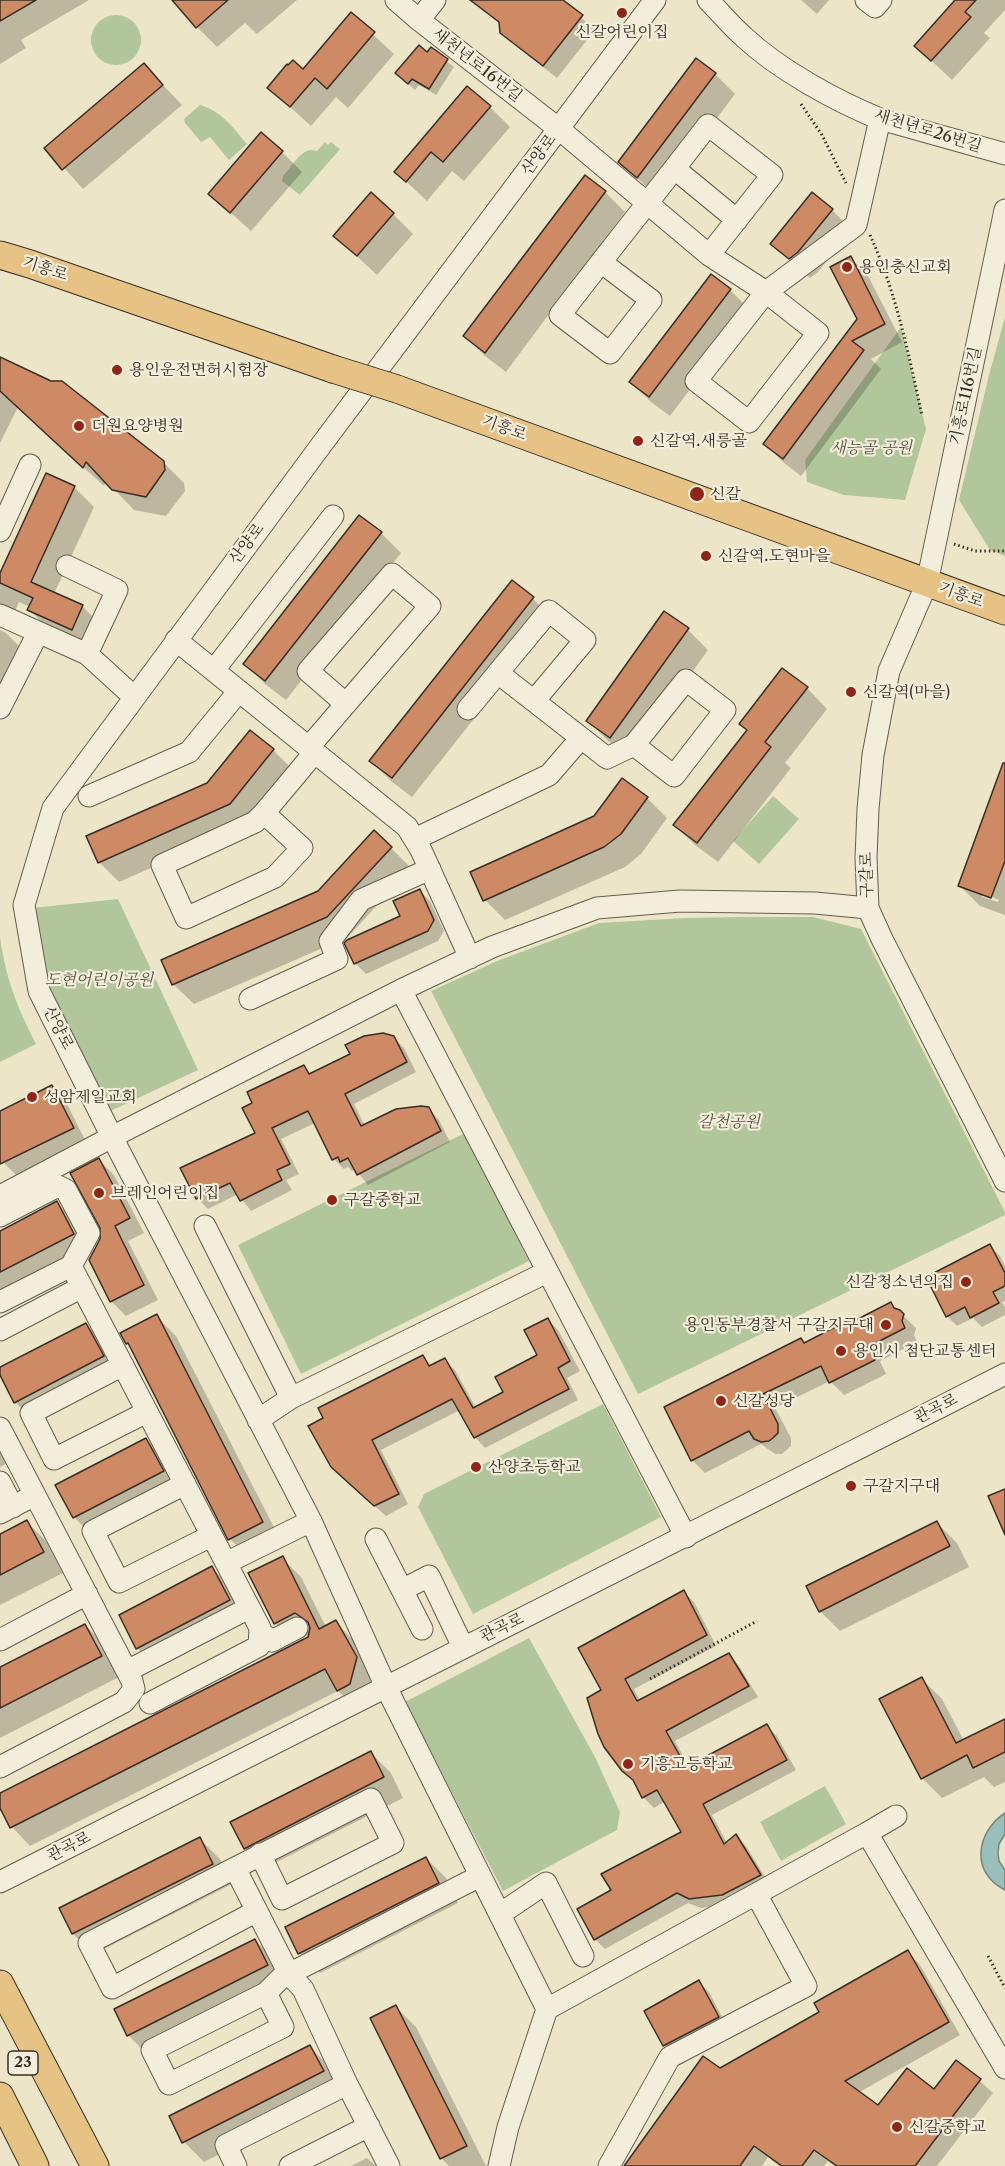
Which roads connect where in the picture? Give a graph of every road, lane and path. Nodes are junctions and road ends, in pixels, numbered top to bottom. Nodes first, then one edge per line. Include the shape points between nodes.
1 (396, 0) edge
2 (435, 0) edge
3 (656, 0) edge
4 (708, 0) edge
5 (866, 0) edge
6 (881, 0) edge
7 (418, 20) junction
8 (801, 104) dead end
9 (880, 119) junction
10 (559, 129) junction
11 (1005, 154) edge
12 (675, 169) junction
13 (647, 204) junction
14 (1005, 210) edge
15 (859, 212) junction
16 (737, 220) junction
17 (0, 247) edge
18 (0, 255) edge
19 (709, 255) junction
20 (601, 262) dead end
21 (30, 264) junction
22 (0, 265) edge
23 (766, 292) junction
24 (922, 416) dead end
25 (30, 465) dead end
26 (333, 516) dead end
27 (0, 531) edge
28 (936, 538) junction
29 (1005, 551) edge
30 (67, 566) dead end
31 (927, 583) junction
32 (1005, 611) edge
33 (0, 615) edge
34 (38, 633) junction
35 (176, 640) junction
36 (87, 654) junction
37 (214, 670) junction
38 (498, 673) junction
39 (239, 691) junction
40 (134, 697) junction
41 (534, 701) junction
42 (346, 704) junction
43 (0, 708) edge
44 (468, 709) dead end
45 (581, 738) junction
46 (634, 746) junction
47 (312, 750) junction
48 (89, 796) dead end
49 (264, 813) junction
50 (415, 839) junction
51 (430, 869) junction
52 (868, 908) junction
53 (470, 957) junction
54 (401, 990) junction
55 (250, 999) dead end
56 (112, 1137) junction
57 (1005, 1180) edge
58 (0, 1196) edge
59 (0, 1216) edge
60 (205, 1226) dead end
61 (71, 1266) junction
62 (548, 1272) junction
63 (82, 1287) junction
64 (0, 1302) edge
65 (0, 1330) edge
66 (123, 1365) junction
67 (1005, 1374) edge
68 (291, 1398) junction
69 (147, 1412) junction
70 (258, 1420) junction
71 (0, 1428) edge
72 (0, 1482) edge
73 (185, 1484) junction
74 (35, 1495) junction
75 (6, 1510) edge
76 (311, 1521) junction
77 (211, 1536) junction
78 (686, 1537) junction
79 (376, 1539) dead end
80 (226, 1563) junction
81 (402, 1590) junction
82 (87, 1594) junction
83 (249, 1608) junction
84 (757, 1622) dead end
85 (297, 1628) dead end
86 (422, 1629) dead end
87 (260, 1632) junction
88 (0, 1640) edge
89 (463, 1647) junction
90 (127, 1671) junction
91 (650, 1679) dead end
92 (386, 1687) junction
93 (150, 1703) dead end
94 (0, 1767) edge
95 (896, 1816) dead end
96 (867, 1833) junction
97 (260, 1854) junction
98 (235, 1868) junction
99 (480, 1876) junction
100 (0, 1882) edge
101 (756, 1894) junction
102 (257, 1911) junction
103 (500, 1914) junction
104 (583, 1956) dead end
105 (988, 1956) dead end
106 (289, 1974) junction
107 (0, 1984) edge
108 (1005, 1989) edge
109 (266, 1993) junction
110 (547, 2008) junction
111 (0, 2017) edge
112 (1005, 2068) edge
113 (347, 2084) junction
114 (0, 2096) edge
115 (369, 2127) junction
116 (35, 2166) edge
117 (76, 2166) edge
118 (95, 2166) edge
119 (236, 2166) edge
120 (290, 2166) edge
121 (389, 2166) edge
122 (499, 2166) edge
123 (609, 2166) edge

1 - 7 street, 새천년로16번길
2 - 7 street
3 - 10 street, 산양로
4 - 9 street, 새천년로26번길 via 744,38 801,79
5 - 6 street via 875,7
7 - 10 street, 새천년로16번길
8 - 15 path via 822,135
9 - 11 street, 새천년로26번길
9 - 15 street
10 - 13 street, 새천년로16번길
10 - 35 street, 산양로
12 - 13 street
12 - 16 street
12 - 16 street via 708,125 772,175
13 - 19 street, 새천년로16번길
13 - 20 street
14 - 28 street, 기흥로116번길
15 - 23 street via 856,225
15 - 24 path via 895,301
16 - 19 street
17 - 21 main road
18 - 21 main road, 기흥로
19 - 23 street, 새천년로16번길
21 - 22 main road
21 - 31 main road, 기흥로, bridge via 397,389
23 - 23 street, 새천년로16번길 via 696,381 749,422 818,333
25 - 27 street
26 - 37 street
28 - 29 path via 975,550
28 - 31 street, 기흥로116번길
30 - 36 street via 117,590
31 - 32 main road, 기흥로
31 - 52 street, 구갈로 via 889,671 873,755 866,858
33 - 34 street
34 - 36 street
34 - 43 street
35 - 37 street
35 - 40 street, 산양로
36 - 40 street
37 - 39 street
38 - 41 street
38 - 41 street via 549,611 585,640
38 - 44 street
39 - 47 street
39 - 48 street via 189,752
40 - 56 street, 산양로 via 53,808 24,905 39,991
41 - 45 street
42 - 42 street via 430,606 392,574 308,672
42 - 47 street
45 - 46 street via 607,758
45 - 50 street via 549,774
46 - 46 street via 674,776 725,710 686,680
47 - 49 street
47 - 50 street via 407,827
49 - 49 street via 255,822 162,865 186,918 275,877 302,848
50 - 51 street
51 - 53 street
51 - 55 street via 361,900 330,941 337,959
52 - 53 street via 815,903 680,901 597,908
52 - 57 street, 구갈로
53 - 54 street
54 - 56 street
54 - 62 street
56 - 58 street
56 - 70 street, 산양로
59 - 61 street via 58,1186 66,1190 89,1233
60 - 68 street
61 - 63 street
61 - 64 street
62 - 68 street
62 - 78 street
63 - 65 street
63 - 66 street
66 - 69 street
66 - 69 street via 31,1413 54,1460
67 - 78 street, 관곡로
68 - 70 street
69 - 73 street
70 - 76 street, 산양로
71 - 74 street
72 - 75 street
73 - 77 street
73 - 77 street via 93,1531 120,1582
74 - 75 street
74 - 82 street
76 - 80 street
76 - 92 street, 산양로
77 - 80 street
78 - 89 street, 관곡로
79 - 81 street
80 - 83 street
81 - 86 street
81 - 89 street via 429,1576
82 - 88 street
82 - 90 street
83 - 87 street
83 - 90 street
84 - 91 path
85 - 87 street via 272,1641
87 - 93 street via 259,1646
89 - 92 street, 관곡로
90 - 94 street via 134,1689 124,1702
92 - 99 street, 산양로
92 - 100 street, 관곡로
95 - 96 street
96 - 101 street
96 - 112 street
97 - 97 street via 282,1899 393,1843 371,1799
97 - 98 street
98 - 102 street
98 - 102 street via 89,1943 112,1988
99 - 103 street, 산양로
99 - 106 street
101 - 110 street
101 - 123 street via 806,1986 670,2057
102 - 106 street
103 - 104 street via 546,1883
103 - 110 street, 산양로
105 - 108 path
106 - 109 street
106 - 113 street via 303,1989
107 - 118 main road
109 - 109 street via 152,2050 169,2084 283,2027
110 - 122 street
111 - 117 main road, 23
113 - 115 street
113 - 119 street via 226,2145
114 - 116 main road, 23
115 - 120 street
115 - 121 street

